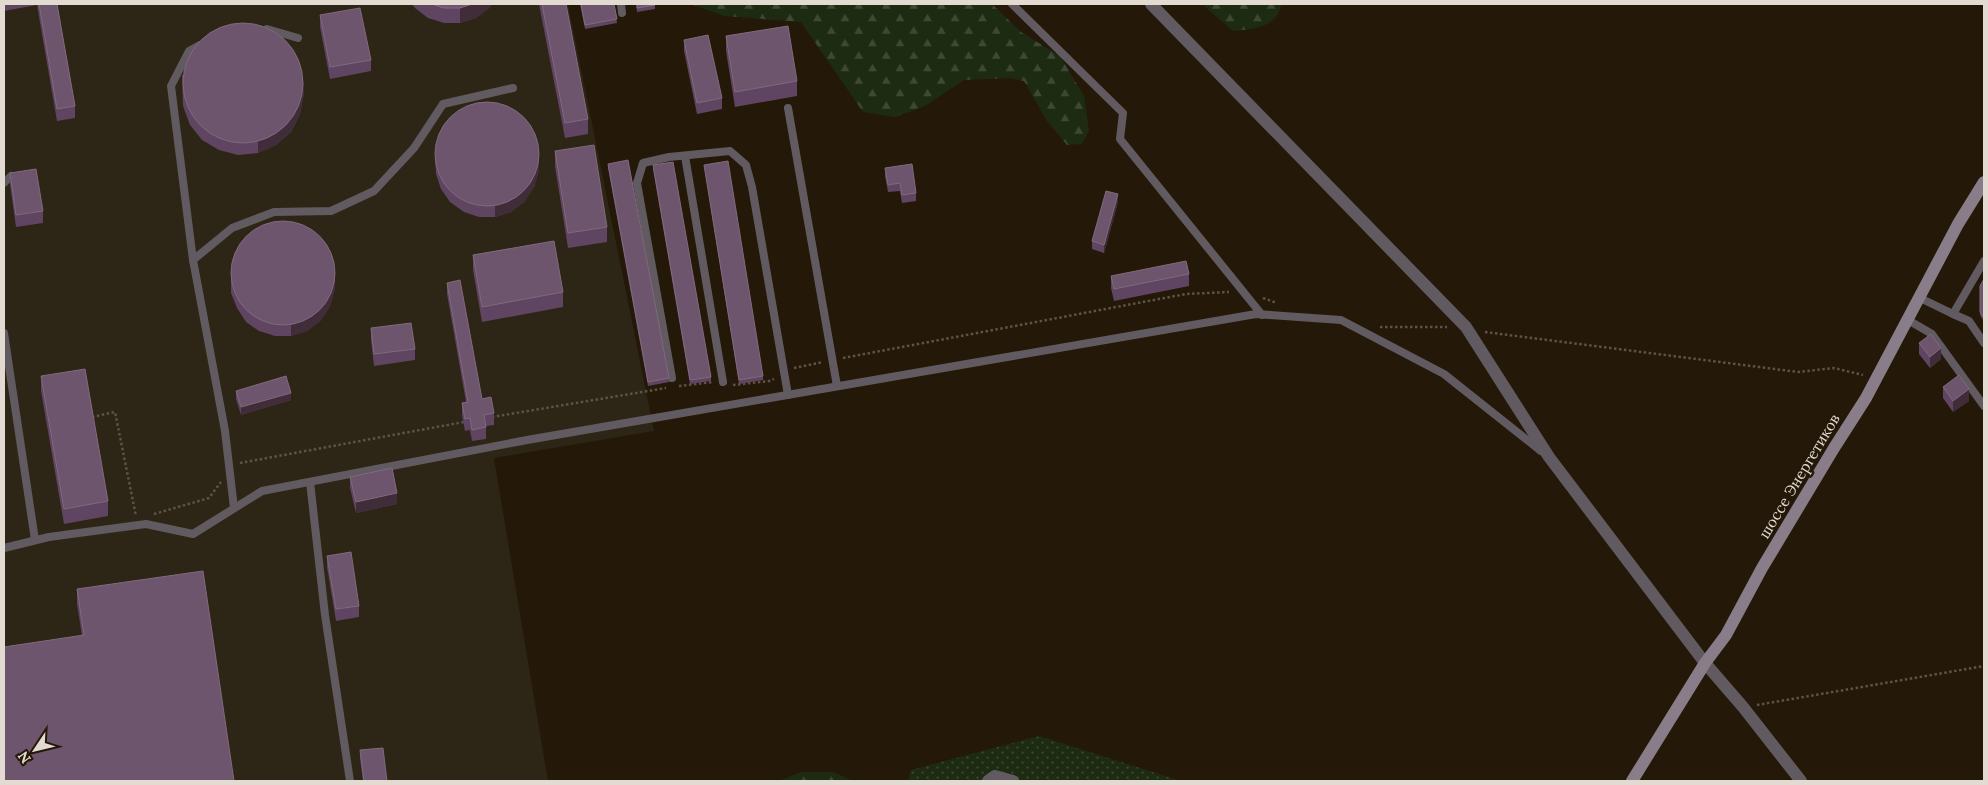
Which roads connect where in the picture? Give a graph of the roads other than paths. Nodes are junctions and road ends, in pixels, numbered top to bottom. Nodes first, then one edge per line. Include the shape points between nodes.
1 (620, 4) edge
2 (1012, 4) edge
3 (1151, 4) edge
4 (622, 13) dead end
5 (257, 26) edge
6 (298, 38) dead end
7 (208, 40) edge
8 (513, 88) dead end
9 (788, 108) dead end
10 (685, 156) junction
11 (11, 176) edge
12 (1984, 182) edge
13 (4, 183) edge
14 (1981, 197) edge
15 (193, 260) junction
16 (1984, 261) edge
17 (1920, 298) junction
18 (1953, 314) junction
19 (1262, 315) junction
20 (1908, 320) junction
21 (4, 333) edge
22 (1984, 343) edge
23 (672, 378) dead end
24 (723, 382) road end
25 (837, 386) junction
26 (788, 395) junction
27 (1984, 406) edge
28 (1549, 457) junction
29 (310, 482) junction
30 (234, 508) junction
31 (36, 540) junction
32 (4, 548) edge
33 (1705, 664) junction
34 (350, 781) edge
35 (988, 781) edge
36 (1013, 781) edge
37 (1632, 781) edge
38 (1802, 781) edge

1 - 4 lane
2 - 19 lane via 1122,113 1120,139
3 - 28 street via 1466,327
5 - 6 lane
7 - 15 lane via 189,51 171,86
8 - 15 lane via 444,104 414,148 374,191 331,212 274,212 266,215 232,228
9 - 25 lane
10 - 23 lane via 643,163 637,183
10 - 24 lane
10 - 26 lane via 730,151 746,165
11 - 13 lane
12 - 14 main road, шоссе Энергетиков
14 - 17 main road, шоссе Энергетиков via 1958,224
15 - 30 lane via 225,431
16 - 18 lane
17 - 18 lane
17 - 20 main road, шоссе Энергетиков
18 - 22 lane via 1968,321
19 - 25 lane
19 - 28 lane via 1341,320 1444,374
20 - 27 lane via 1932,334
20 - 33 main road, шоссе Энергетиков via 1726,635
21 - 31 lane
25 - 26 lane
26 - 29 lane
28 - 33 street
29 - 30 lane via 262,491
29 - 34 lane
30 - 31 lane via 194,534 146,524
31 - 32 lane
33 - 37 main road, шоссе Энергетиков
33 - 38 street
35 - 36 street via 995,776

